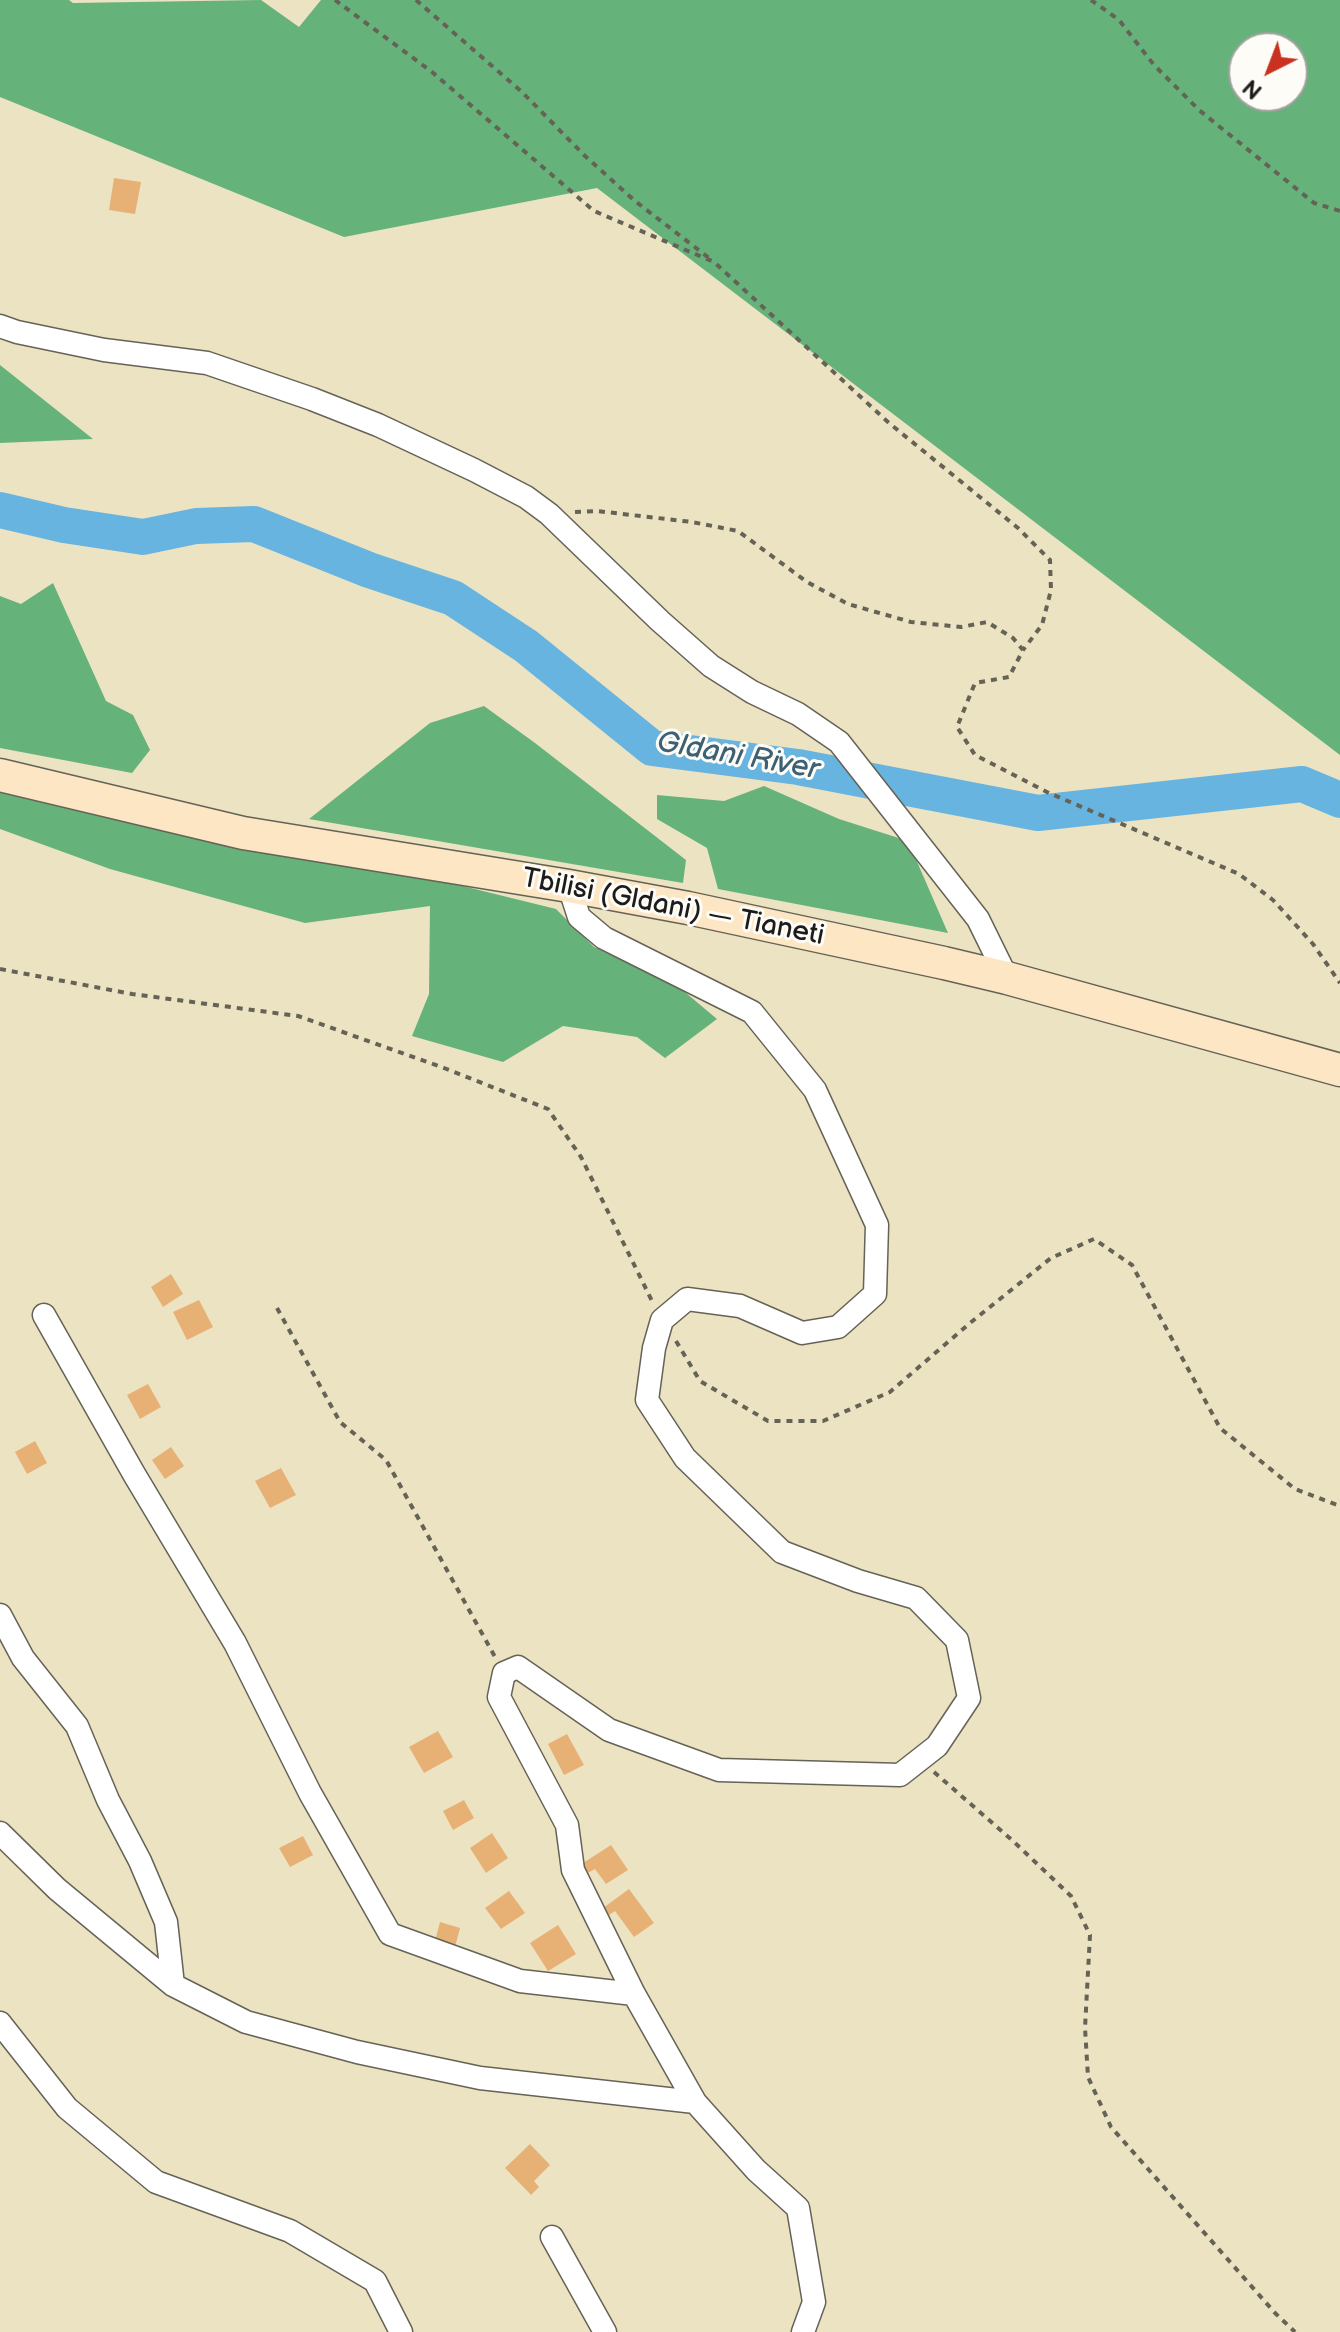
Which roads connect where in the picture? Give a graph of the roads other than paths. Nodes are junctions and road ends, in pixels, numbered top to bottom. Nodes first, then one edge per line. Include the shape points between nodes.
1 (0, 326) edge
2 (0, 775) edge
3 (569, 886) junction
4 (1007, 978) junction
5 (1340, 1070) edge
6 (44, 1315) dead end
7 (0, 1615) edge
8 (0, 1833) edge
9 (173, 1985) junction
10 (634, 1994) junction
11 (0, 2023) edge
12 (695, 2102) junction
13 (552, 2237) dead end
14 (401, 2332) edge
15 (605, 2332) edge
16 (803, 2332) edge

1 - 4 street via 104,350 207,363 378,425 526,497 711,666 839,742 978,919
2 - 3 main road, Tbilisi (Gldani) — Tianeti via 243,833
3 - 4 main road, Tbilisi (Gldani) — Tianeti
3 - 10 street via 579,917 604,938 752,1012 815,1090 877,1225 875,1294 838,1327 802,1333 740,1306 687,1299 662,1320 647,1400 685,1458 782,1552 916,1598 957,1640 969,1698 937,1746 900,1775 719,1770 609,1730 518,1667 504,1673 499,1697 567,1825 573,1870
4 - 5 main road, Tbilisi (Gldani) — Tianeti
6 - 10 street via 235,1643 310,1793 390,1934 520,1981
7 - 9 street via 23,1658 77,1726 166,1922
8 - 9 street via 57,1889
9 - 12 street via 246,2022 357,2052 480,2078
10 - 12 street
11 - 14 street via 67,2108 156,2182 290,2231 375,2281
12 - 16 street via 798,2208 814,2302
13 - 15 street

